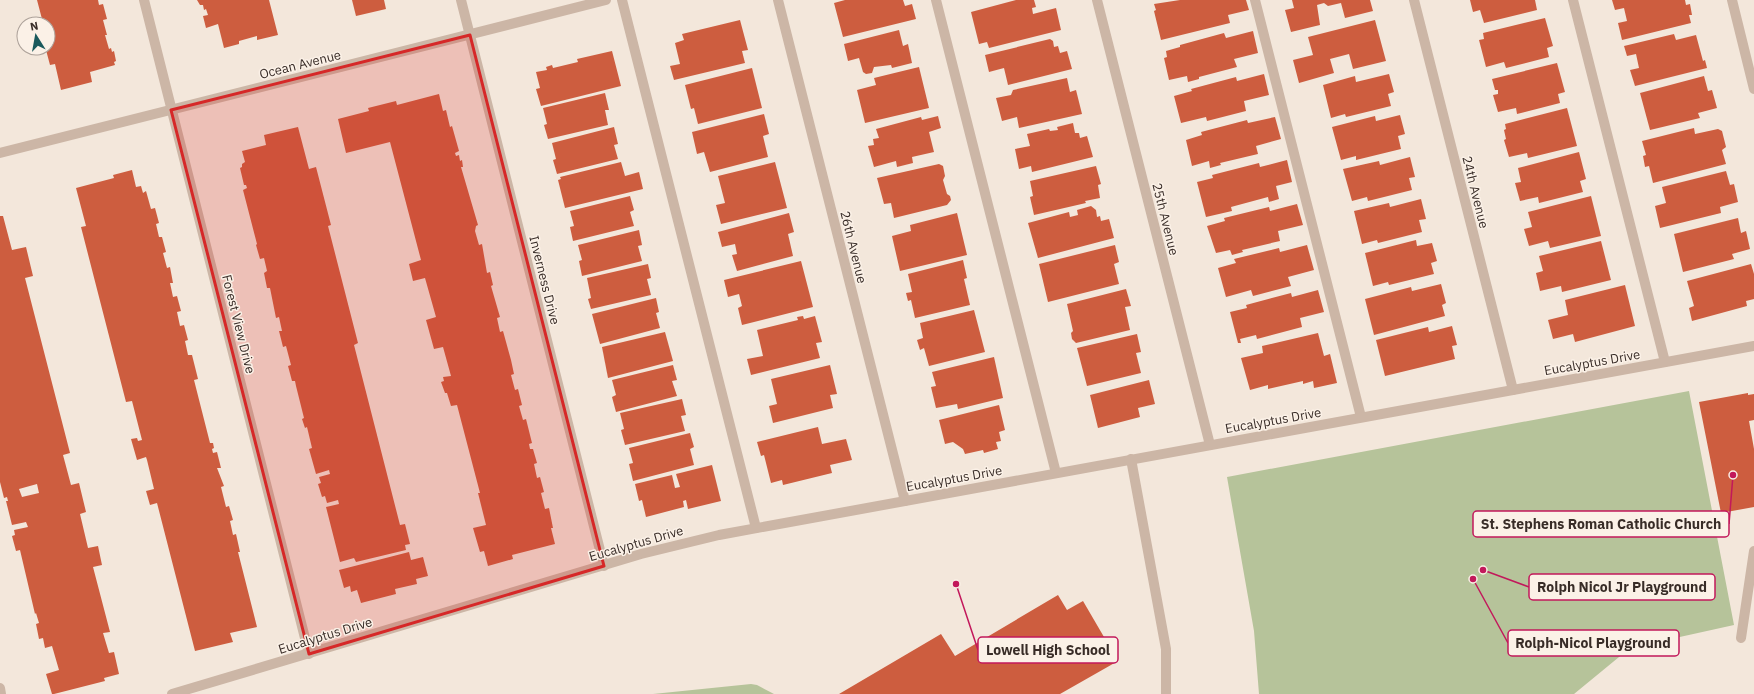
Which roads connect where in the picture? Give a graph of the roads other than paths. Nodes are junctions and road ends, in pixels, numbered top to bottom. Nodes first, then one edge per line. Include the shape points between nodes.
1 (144, 0) edge
2 (461, 0) edge
3 (606, 0) edge
4 (622, 0) edge
5 (778, 0) edge
6 (936, 0) edge
7 (1097, 0) edge
8 (1255, 0) edge
9 (1414, 0) edge
10 (1573, 0) edge
11 (1732, 0) edge
12 (470, 35) junction
13 (1754, 88) edge
14 (172, 110) junction
15 (0, 153) edge
16 (1754, 346) edge
17 (1665, 362) junction
18 (1513, 390) junction
19 (1361, 417) junction
20 (1210, 445) junction
21 (1131, 459) junction
22 (1056, 473) junction
23 (905, 501) junction
24 (756, 528) junction
25 (1754, 551) edge
26 (604, 566) junction
27 (1741, 638) dead end
28 (309, 654) junction
29 (0, 688) edge
30 (2, 694) edge
31 (172, 694) edge
32 (1166, 694) edge

1 - 14 street, Forest View Drive
2 - 12 street, Inverness Drive
3 - 12 street, Ocean Avenue
4 - 24 street
5 - 23 street, 26th Avenue
6 - 22 street
7 - 20 street, 25th Avenue
8 - 19 street
9 - 18 street, 24th Avenue
10 - 17 street
11 - 13 street
12 - 14 street, Ocean Avenue
12 - 26 street, Inverness Drive
14 - 15 street, Ocean Avenue
14 - 28 street, Forest View Drive
16 - 17 street, Eucalyptus Drive
17 - 18 street, Eucalyptus Drive
18 - 19 street, Eucalyptus Drive
19 - 20 street, Eucalyptus Drive
20 - 21 street, Eucalyptus Drive
21 - 22 street, Eucalyptus Drive
21 - 32 street via 1165,636
22 - 23 street, Eucalyptus Drive
23 - 24 street, Eucalyptus Drive
24 - 26 street, Eucalyptus Drive via 680,544
25 - 27 street
26 - 28 street, Eucalyptus Drive
28 - 31 street, Eucalyptus Drive
29 - 30 street

